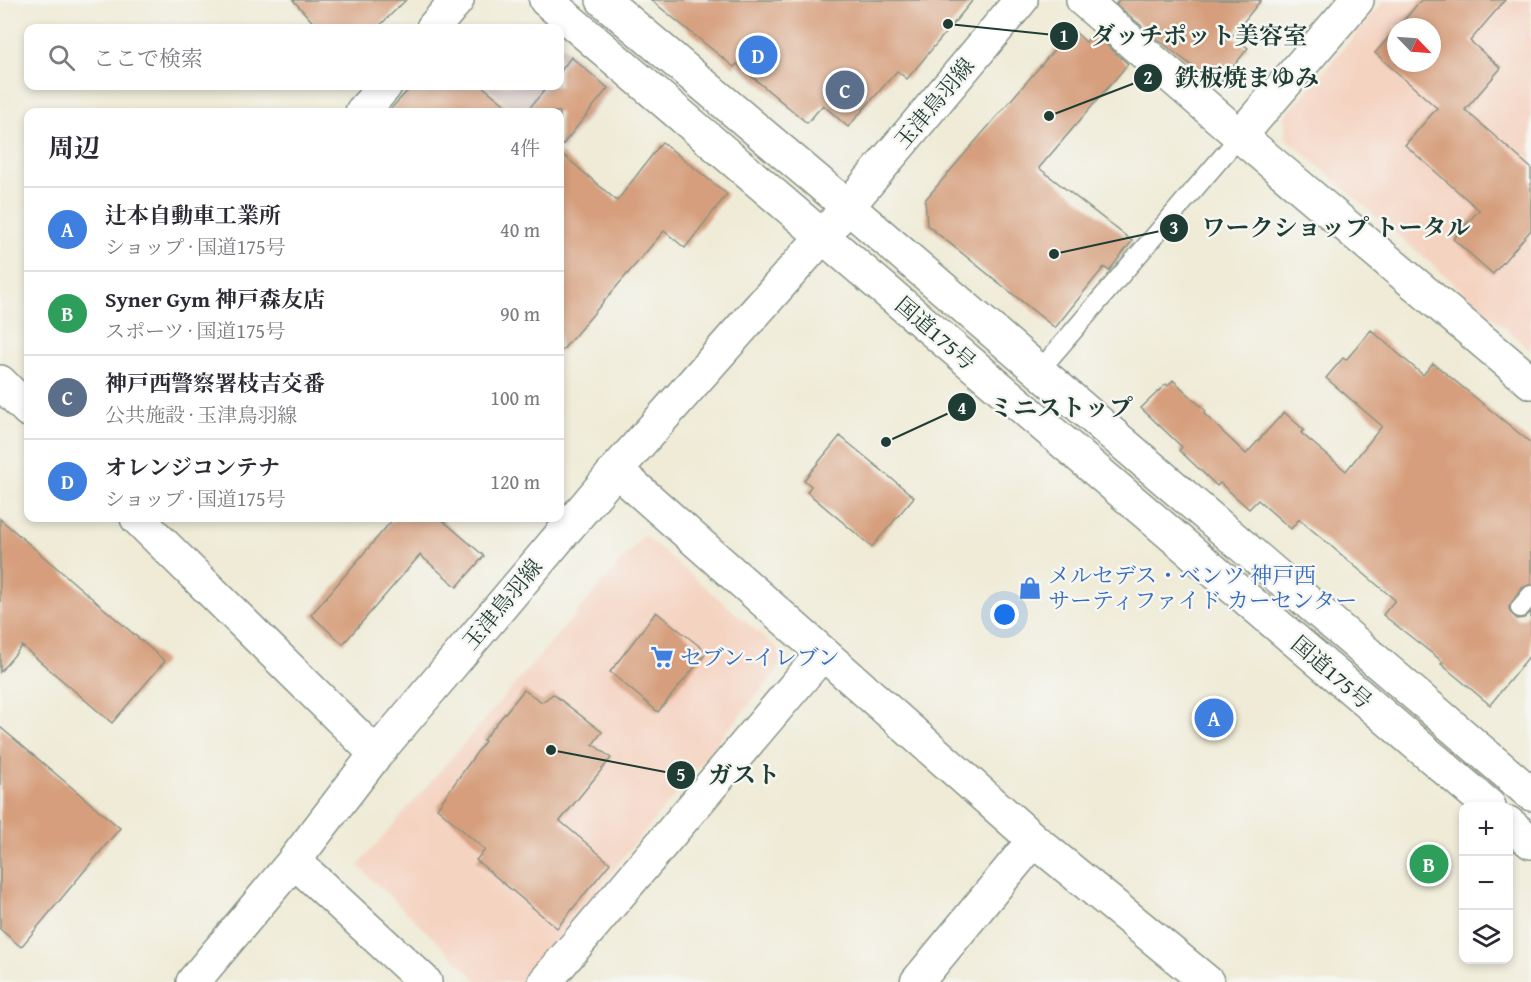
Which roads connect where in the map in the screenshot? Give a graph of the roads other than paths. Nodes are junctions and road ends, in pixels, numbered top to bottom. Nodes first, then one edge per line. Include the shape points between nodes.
1 (457, 0) edge
2 (546, 0) edge
3 (603, 0) edge
4 (1021, 0) edge
5 (1083, 0) edge
6 (1355, 1) edge
7 (436, 24) edge
8 (381, 90) edge
9 (366, 108) edge
10 (1240, 136) junction
11 (847, 206) junction
12 (823, 236) junction
13 (1039, 371) junction
14 (0, 382) edge
15 (1531, 382) edge
16 (24, 406) edge
17 (616, 470) junction
18 (141, 522) edge
19 (823, 653) junction
20 (376, 754) junction
21 (1531, 794) edge
22 (1483, 802) edge
23 (1513, 826) edge
24 (1034, 840) junction
25 (1531, 842) edge
26 (294, 861) junction
27 (194, 982) edge
28 (425, 982) edge
29 (544, 982) edge
30 (917, 982) edge
31 (1207, 982) edge

1 - 7 main road
2 - 12 main road, 国道175号
3 - 11 main road, 国道175号
4 - 11 main road, 玉津鳥羽線
5 - 10 main road
6 - 10 main road
8 - 9 main road
10 - 13 lane
10 - 15 main road
11 - 12 main road, 玉津鳥羽線
11 - 13 main road, 国道175号
12 - 17 main road, 玉津鳥羽線
12 - 22 main road, 国道175号
13 - 21 main road, 国道175号
14 - 16 main road
17 - 19 main road
17 - 20 main road, 玉津鳥羽線
18 - 20 main road
19 - 24 main road
19 - 29 main road
20 - 26 main road, 玉津鳥羽線
23 - 25 main road
24 - 30 main road
24 - 31 main road
26 - 27 main road, 玉津鳥羽線
26 - 28 main road

